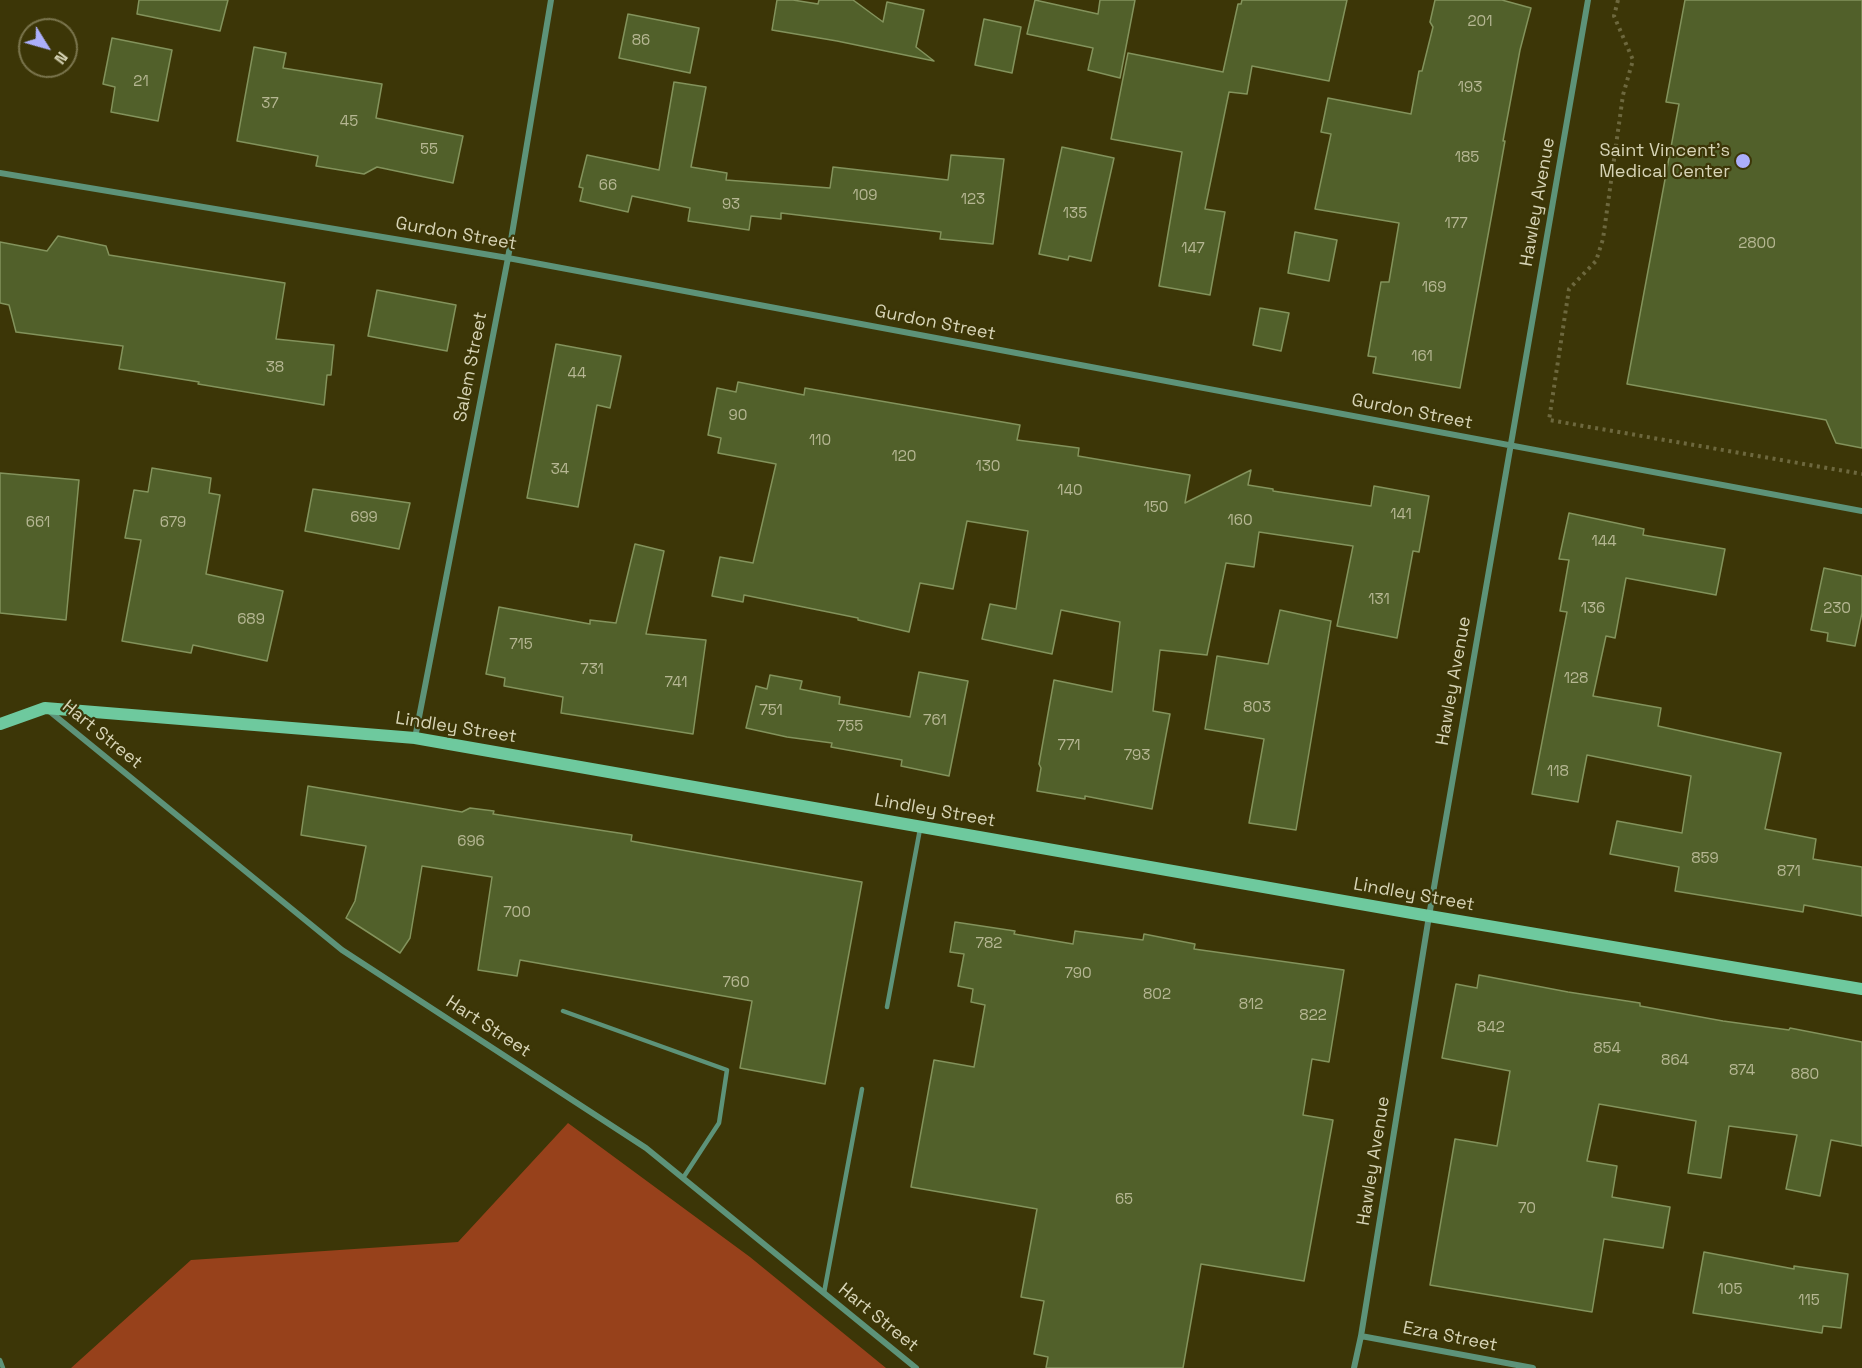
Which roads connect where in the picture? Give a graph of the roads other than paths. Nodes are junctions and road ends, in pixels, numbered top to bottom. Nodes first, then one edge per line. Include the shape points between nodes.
1 (551, 0) edge
2 (1588, 0) edge
3 (0, 173) edge
4 (508, 258) junction
5 (1510, 446) junction
6 (1862, 511) edge
7 (45, 708) junction
8 (0, 724) edge
9 (415, 738) junction
10 (921, 826) junction
11 (1429, 916) junction
12 (1862, 989) edge
13 (887, 1007) dead end
14 (563, 1011) dead end
15 (862, 1089) dead end
16 (682, 1178) junction
17 (824, 1293) junction
18 (1361, 1336) junction
19 (0, 1360) edge
20 (3, 1368) edge
21 (915, 1368) edge
22 (1354, 1368) edge
23 (1533, 1368) edge

1 - 4 street, Salem Street
2 - 5 street, Hawley Avenue
3 - 4 street, Gurdon Street
4 - 5 street, Gurdon Street
4 - 9 street, Salem Street
5 - 6 street, Gurdon Street
5 - 11 street, Hawley Avenue
7 - 8 main road, Lindley Street
7 - 9 main road, Lindley Street
7 - 16 street, Hart Street via 342,950 646,1148
9 - 10 main road, Lindley Street
10 - 11 main road, Lindley Street
10 - 13 lane
11 - 12 main road, Lindley Street
11 - 18 street, Hawley Avenue
14 - 16 lane via 727,1070 719,1123
15 - 17 lane
16 - 17 street, Hart Street
17 - 21 street, Hart Street
18 - 22 street, Hawley Avenue
18 - 23 street, Ezra Street
19 - 20 lane

